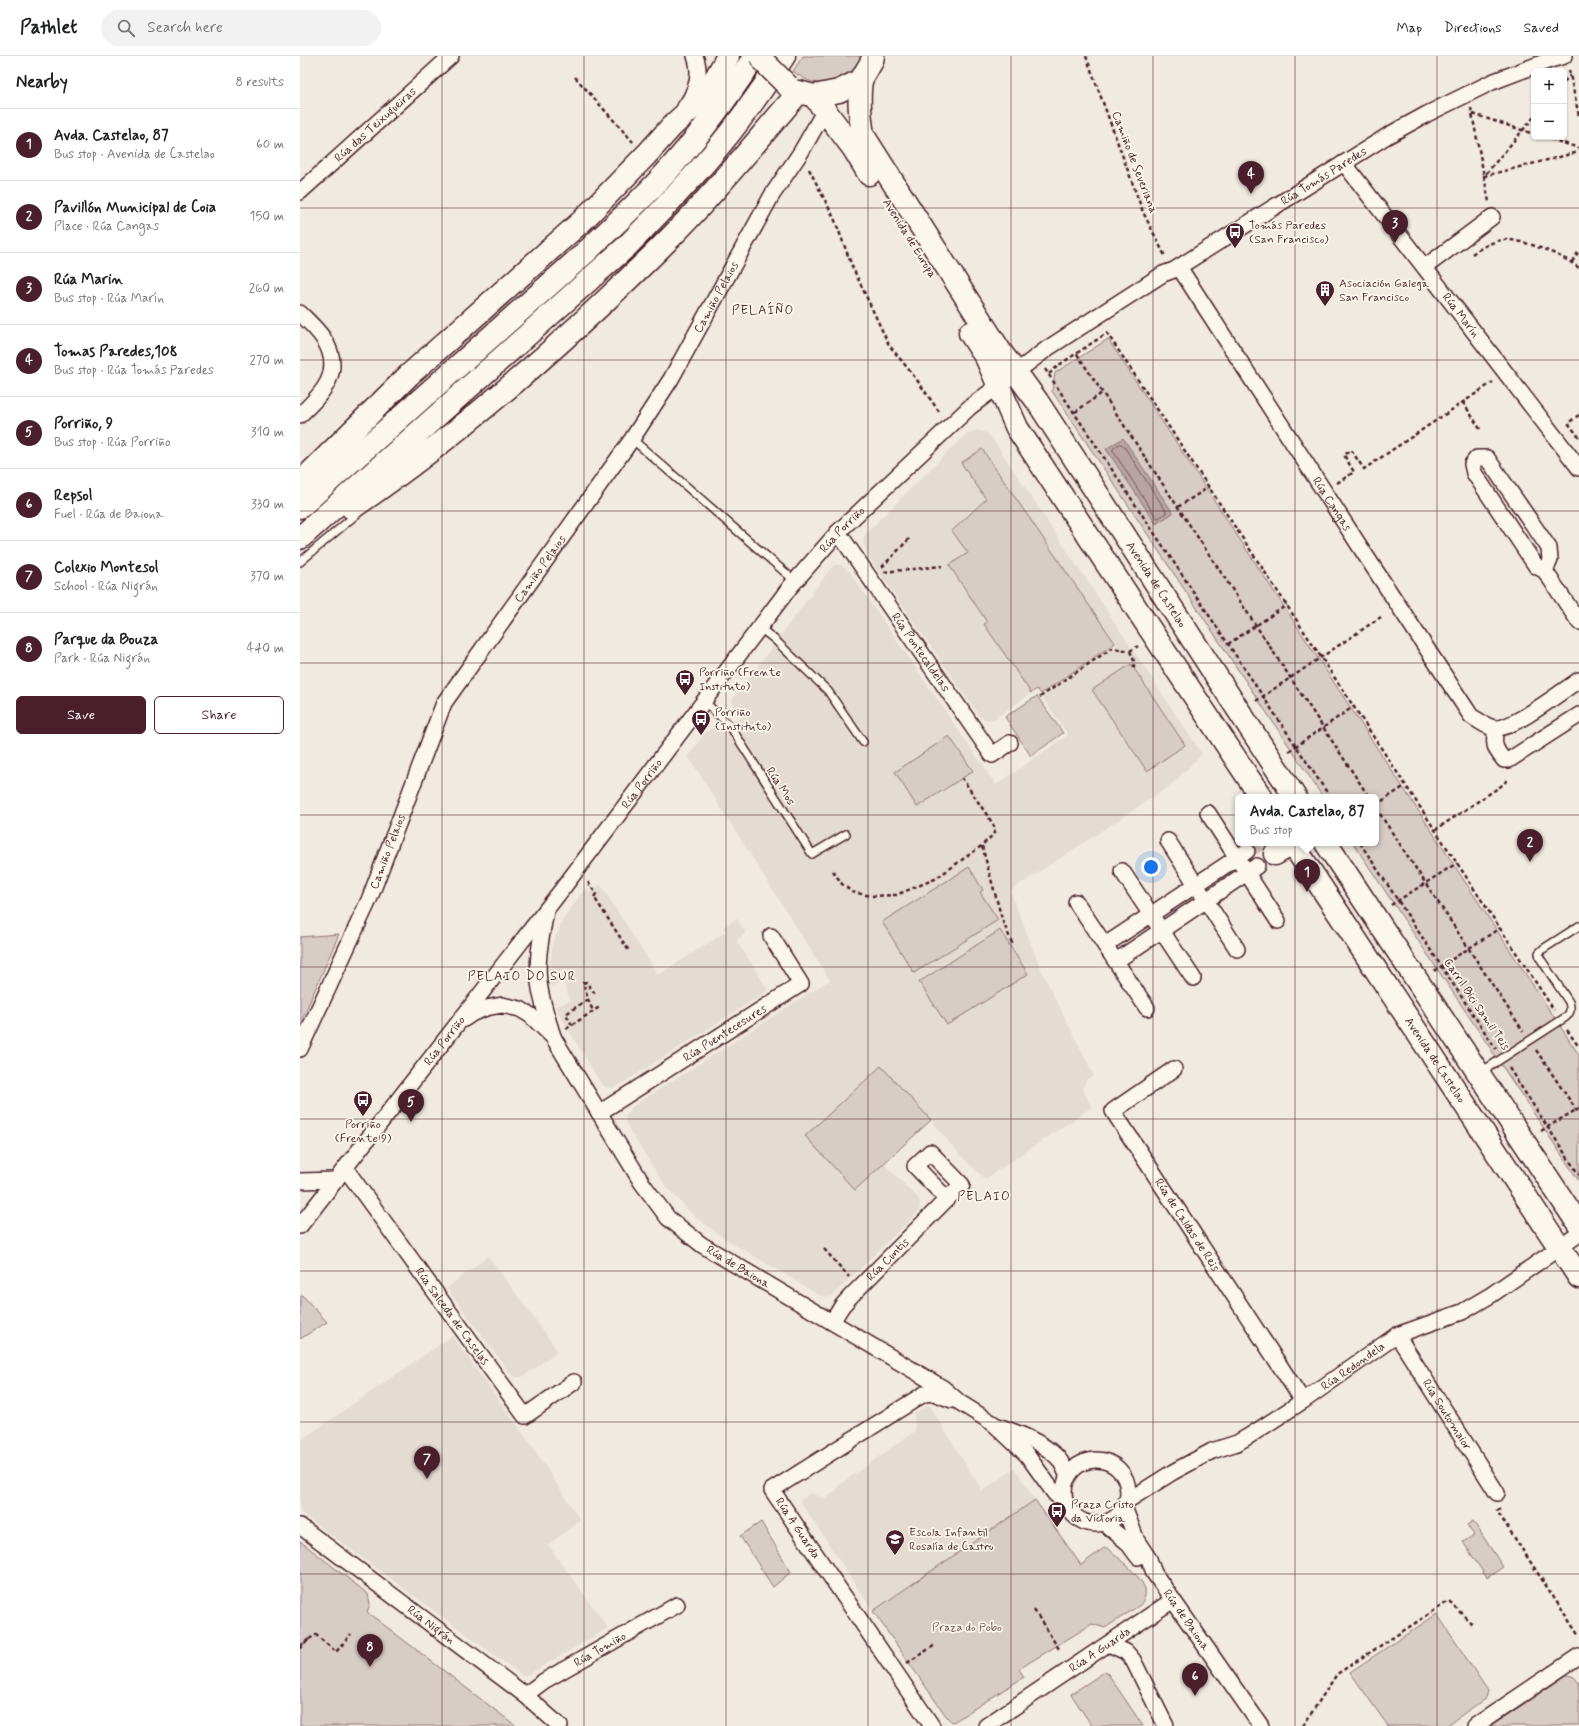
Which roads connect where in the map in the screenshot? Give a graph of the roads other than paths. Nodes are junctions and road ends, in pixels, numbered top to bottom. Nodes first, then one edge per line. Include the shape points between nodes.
1 (695, 56) edge
2 (728, 56) edge
3 (755, 56) edge
4 (761, 56) edge
5 (784, 56) edge
6 (873, 56) edge
7 (447, 57) edge
8 (1566, 60) edge
9 (861, 80) junction
10 (807, 96) junction
11 (672, 126) junction
12 (1344, 163) junction
13 (300, 192) edge
14 (1492, 217) road end
15 (1425, 267) junction
16 (1177, 269) junction
17 (300, 313) edge
18 (1016, 372) junction
19 (998, 386) junction
20 (300, 415) edge
21 (448, 437) junction
22 (632, 439) junction
23 (1579, 468) edge
24 (303, 481) edge
25 (300, 507) edge
26 (838, 532) junction
27 (300, 538) edge
28 (300, 543) edge
29 (300, 562) edge
30 (1545, 571) junction
31 (795, 581) junction
32 (1579, 622) edge
33 (760, 628) junction
34 (1579, 680) edge
35 (704, 701) junction
36 (1579, 715) edge
37 (1496, 728) junction
38 (863, 742) dead end
39 (1010, 743) dead end
40 (1259, 794) edge
41 (1293, 794) edge
42 (1208, 813) dead end
43 (846, 834) dead end
44 (1168, 841) dead end
45 (1328, 846) edge
46 (1283, 849) edge
47 (1242, 855) junction
48 (1252, 869) junction
49 (1122, 871) dead end
50 (1197, 886) junction
51 (1206, 900) junction
52 (1076, 902) dead end
53 (546, 909) junction
54 (1151, 915) junction
55 (1278, 921) dead end
56 (1579, 926) edge
57 (1161, 930) junction
58 (771, 936) dead end
59 (1106, 945) junction
60 (1237, 949) dead end
61 (1116, 961) junction
62 (1193, 978) dead end
63 (1147, 1008) dead end
64 (456, 1025) junction
65 (558, 1034) junction
66 (300, 1049) edge
67 (1174, 1070) dead end
68 (1479, 1074) junction
69 (600, 1113) junction
70 (340, 1174) junction
71 (300, 1181) edge
72 (947, 1199) dead end
73 (1579, 1225) edge
74 (300, 1226) edge
75 (1579, 1234) edge
76 (1559, 1247) junction
77 (1579, 1277) edge
78 (832, 1322) junction
79 (1398, 1335) junction
80 (574, 1382) dead end
81 (1303, 1401) junction
82 (959, 1402) junction
83 (994, 1424) junction
84 (1068, 1477) junction
85 (1497, 1493) dead end
86 (1066, 1503) junction
87 (1126, 1504) junction
88 (1104, 1523) junction
89 (300, 1526) edge
90 (1154, 1573) junction
91 (1173, 1600) junction
92 (677, 1605) dead end
93 (1109, 1644) junction
94 (1579, 1656) edge
95 (525, 1695) junction
96 (560, 1726) edge
97 (932, 1726) edge
98 (986, 1726) edge
99 (1166, 1726) edge
100 (1261, 1726) edge
101 (1475, 1726) edge

1 - 11 street via 698,62 698,77 693,96
2 - 11 main road via 706,95
3 - 25 main road via 724,102 672,166 630,210
4 - 10 main road, Avenida de Europa, bridge via 764,62
5 - 27 main road via 720,146 627,246
6 - 9 main road
7 - 13 street, Rúa das Teixugueiras
8 - 12 street, Rúa Tomás Paredes via 1550,60 1492,82 1386,136
9 - 10 main road via 839,91
9 - 18 main road, Avenida de Europa via 859,95 863,135 1000,351
10 - 19 main road, Avenida de Europa via 854,149 981,350
10 - 21 main road via 660,248 520,377
10 - 22 street, Camiño Pelaios via 801,152 772,195 671,379
11 - 24 main road via 582,221 409,375
12 - 15 street, Rúa Marín
12 - 16 street, Rúa Tomás Paredes
14 - 15 street
15 - 23 street, Rúa Marín
16 - 18 street, Rúa Tomás Paredes via 1163,274 1048,348
16 - 37 street, Rúa Cangas via 1472,716
17 - 20 street via 330,349 332,366 328,385
18 - 19 street, Rúa Porriño
18 - 41 main road, Avenida de Castelao
19 - 26 street, Rúa Porriño via 970,407
19 - 40 main road via 1017,428
21 - 28 main road via 370,496
21 - 29 lane
22 - 31 lane
22 - 66 street, Camiño Pelaios via 444,703 369,900
26 - 31 street, Rúa Porriño
26 - 39 street, Rúa Pontecaldelas via 992,756
30 - 30 street via 1550,560 1549,548 1487,458 1477,458 1472,464 1474,472 1536,566
30 - 32 street
31 - 33 street, Rúa Porriño
33 - 35 street, Rúa Porriño
33 - 38 lane via 828,691
34 - 37 street via 1517,721
35 - 43 lane, Rúa Mos via 730,726 812,854
35 - 53 street, Rúa Porriño
36 - 37 street via 1509,760 1504,760 1494,747
42 - 47 street
44 - 50 street
45 - 68 main road
46 - 76 main road, Avenida de Castelao
47 - 48 street
47 - 50 street
48 - 51 street
48 - 55 street
49 - 54 street
50 - 51 street
50 - 54 street
51 - 57 street
51 - 60 street
52 - 59 street
53 - 64 street, Rúa Porriño
53 - 65 street, Rúa de Baiona via 539,960 539,981 543,1006
54 - 57 street
54 - 59 street
56 - 68 lane via 1539,953 1569,1002 1569,1013
57 - 61 street
57 - 62 street
58 - 69 street, Rúa Puentecesures via 801,984
59 - 61 street
61 - 63 street
64 - 65 street, Rúa de Baiona via 473,1013 502,1005 530,1014
64 - 70 street, Rúa Porriño
65 - 69 street, Rúa de Baiona
67 - 81 street, Rúa de Caldas de Reis via 1113,1111
68 - 73 main road
69 - 78 street, Rúa de Baiona via 642,1183 668,1218 702,1245
70 - 71 street
70 - 74 street, Rúa Porriño
70 - 80 street, Rúa Salceda de Caselas via 525,1416
72 - 78 street, Rúa Cuntis via 842,1306
75 - 76 street, Rúa Redondela
76 - 77 main road, Avenida de Castelao
76 - 79 street, Rúa Redondela via 1491,1295 1462,1312
78 - 82 street, Rúa de Baiona via 943,1388
79 - 81 street, Rúa Redondela
79 - 85 street, Rúa Soutomaior
81 - 87 street, Rúa Redondela via 1237,1443 1212,1451 1173,1472
82 - 83 street, Rúa de Baiona
82 - 97 street, Rúa A Guarda via 934,1394 924,1394 772,1490
83 - 84 street, Rúa de Baiona via 1024,1436 1057,1456
83 - 86 street, Rúa de Baiona via 1027,1455 1055,1494
84 - 86 street via 1064,1492
84 - 87 street, Rúa de Baiona via 1077,1466 1085,1462 1106,1461 1120,1471 1126,1480
86 - 88 street, Rúa de Baiona via 1071,1512 1087,1523
87 - 88 street via 1116,1517
87 - 90 street, Rúa de Baiona via 1137,1540
88 - 90 street, Rúa de Baiona via 1127,1542 1143,1564
89 - 95 street, Rúa Nigrán
90 - 91 street, Rúa de Baiona
91 - 93 street, Rúa A Guarda
91 - 100 street, Rúa de Baiona
92 - 95 street, Rúa Tomiño via 544,1681
93 - 98 street, Rúa A Guarda
93 - 99 street via 1126,1652 1133,1660
94 - 101 street
95 - 96 street, Rúa Nigrán

